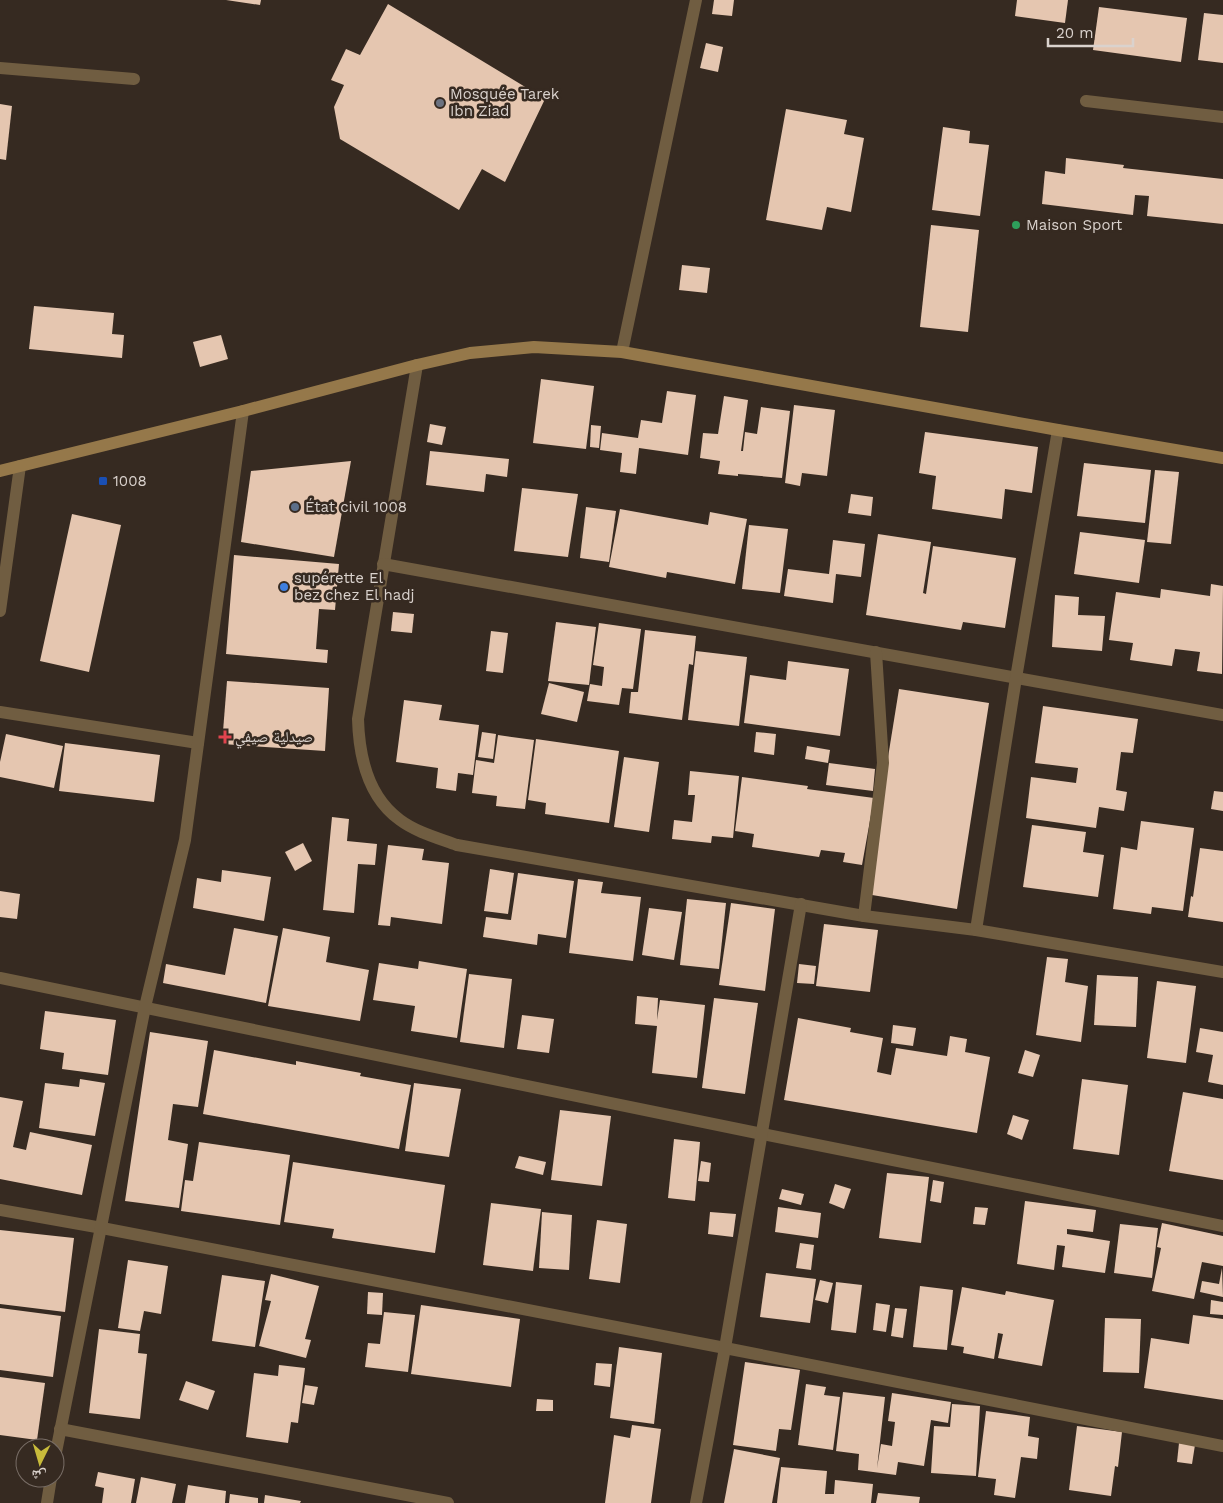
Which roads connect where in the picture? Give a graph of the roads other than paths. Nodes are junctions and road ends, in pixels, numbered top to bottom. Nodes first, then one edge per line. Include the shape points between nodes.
1 (696, 0) edge
2 (0, 68) edge
3 (134, 79) dead end
4 (1086, 102) dead end
5 (1223, 117) edge
6 (622, 352) junction
7 (416, 365) junction
8 (243, 411) junction
9 (1058, 430) junction
10 (1223, 458) edge
11 (20, 466) junction
12 (0, 471) edge
13 (383, 564) junction
14 (0, 611) edge
15 (876, 652) junction
16 (1016, 678) junction
17 (0, 712) edge
18 (1223, 715) edge
19 (198, 743) junction
20 (801, 904) junction
21 (864, 916) junction
22 (976, 930) junction
23 (1223, 972) edge
24 (0, 978) edge
25 (144, 1007) junction
26 (762, 1134) junction
27 (0, 1210) edge
28 (1223, 1226) edge
29 (102, 1228) junction
30 (725, 1348) junction
31 (60, 1429) junction
32 (58, 1438) edge
33 (1223, 1446) edge
34 (49, 1488) edge
35 (47, 1503) edge
36 (448, 1503) edge
37 (696, 1503) edge

1 - 6 street
2 - 3 street
4 - 5 street
6 - 7 main road via 534,347 470,353
6 - 9 main road
7 - 8 main road
7 - 13 street
8 - 11 main road
8 - 19 street
9 - 10 main road
9 - 16 street
11 - 12 main road
11 - 14 street
13 - 15 street
13 - 20 street via 358,719 359,740 372,786 400,820 457,845
15 - 16 street
15 - 21 street via 883,763
16 - 18 street
16 - 22 street
17 - 19 street
19 - 25 street via 185,840
20 - 21 street
20 - 26 street
21 - 22 street
22 - 23 street
24 - 25 street
25 - 26 street
25 - 29 street
26 - 28 street
26 - 30 street
27 - 29 street
29 - 30 street
29 - 31 street
30 - 33 street
30 - 37 street
31 - 32 street
31 - 36 street
34 - 35 street

